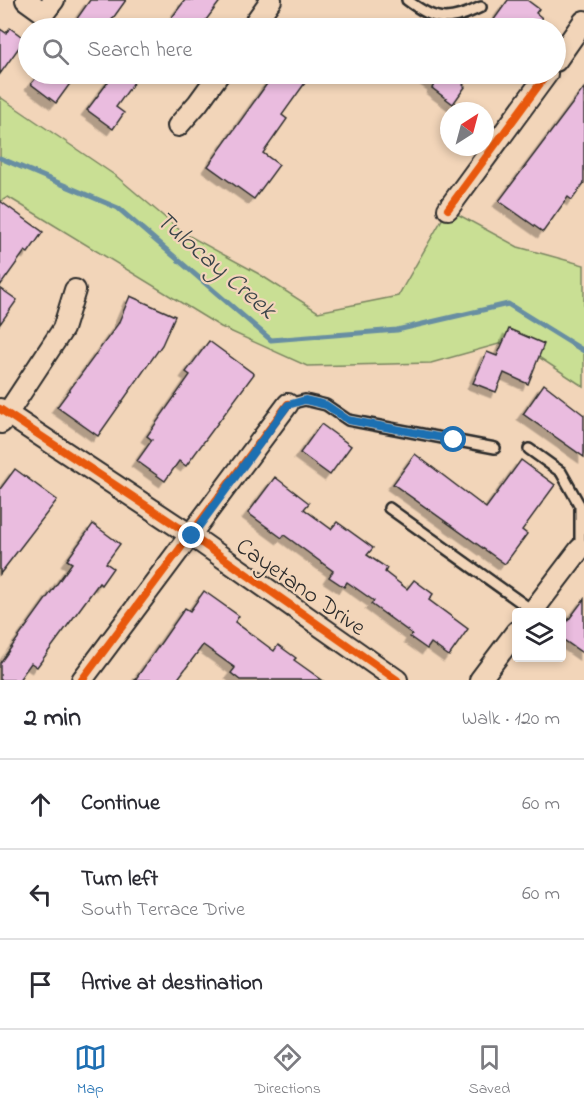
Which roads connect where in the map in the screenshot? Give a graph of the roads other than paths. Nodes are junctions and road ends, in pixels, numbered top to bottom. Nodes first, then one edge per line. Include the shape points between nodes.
1 (26, 0) edge
2 (54, 0) edge
3 (271, 0) edge
4 (407, 0) edge
5 (482, 8) dead end
6 (258, 18) edge
7 (438, 18) edge
8 (451, 18) edge
9 (584, 21) edge
10 (566, 46) edge
11 (212, 84) edge
12 (540, 84) edge
13 (178, 126) dead end
14 (448, 209) dead end
15 (75, 290) dead end
16 (288, 405) joint
17 (3, 416) edge
18 (495, 448) dead end
19 (529, 449) dead end
20 (389, 508) dead end
21 (192, 536) junction
22 (582, 549) edge
23 (526, 608) edge
24 (535, 608) edge
25 (512, 638) edge
26 (82, 680) edge
27 (397, 680) edge
28 (480, 680) edge

1 - 2 street via 44,13
3 - 6 street
4 - 7 lane
5 - 8 lane
9 - 10 street
11 - 13 street
12 - 14 street
15 - 17 street via 63,329
16 - 18 lane via 305,400 326,405 348,420
16 - 21 street
17 - 21 street, Cayetano Drive
19 - 22 lane via 561,472 580,506
20 - 23 lane
21 - 26 street
21 - 27 street, Cayetano Drive
22 - 24 street
25 - 28 street

